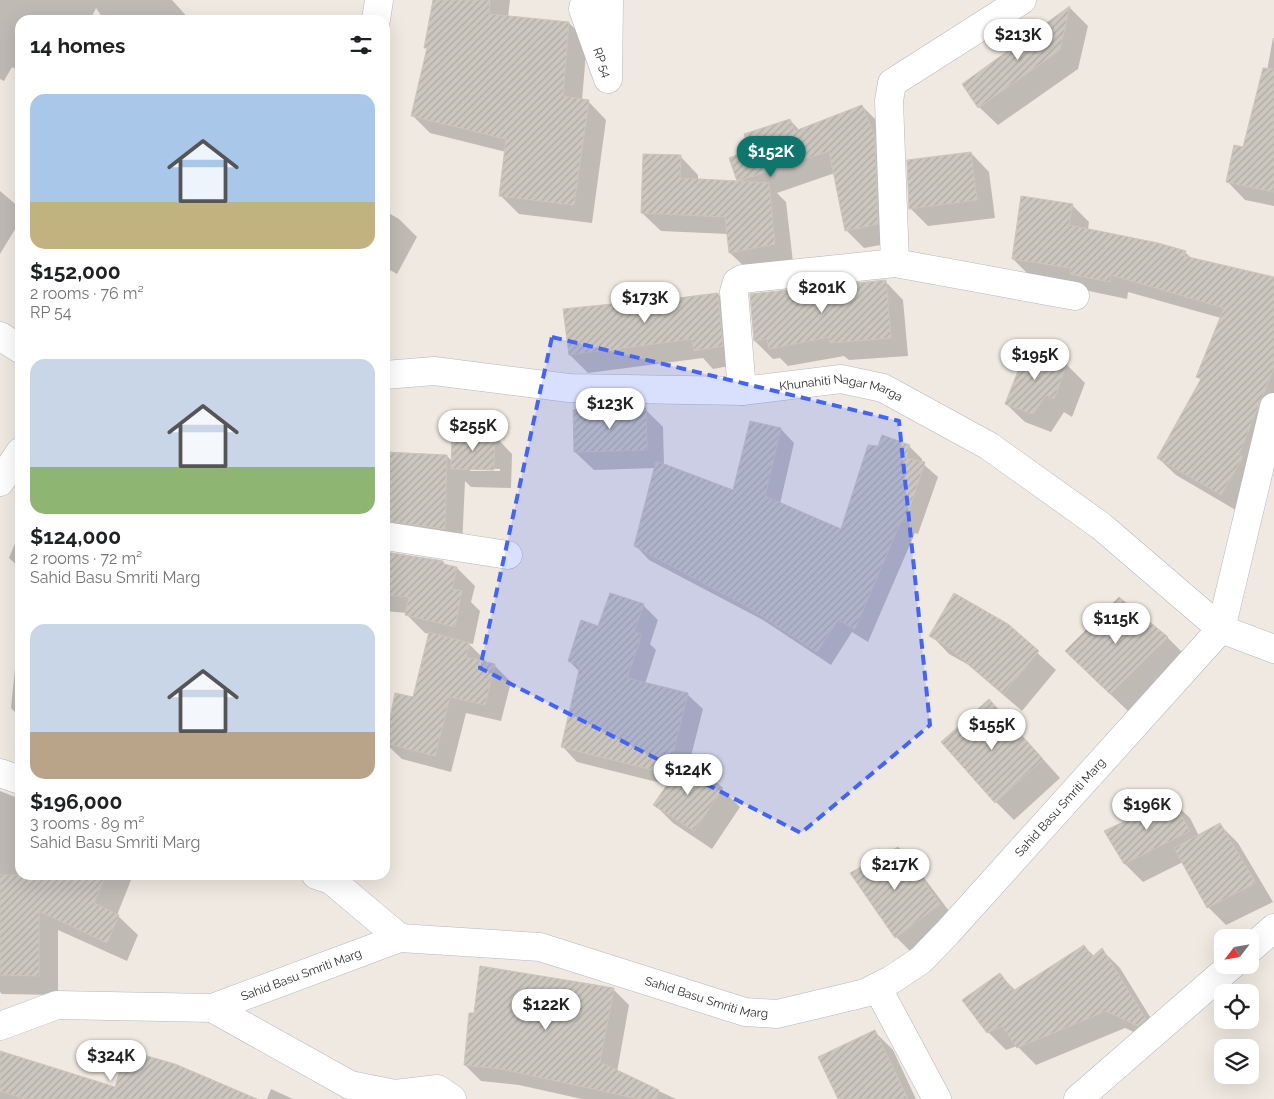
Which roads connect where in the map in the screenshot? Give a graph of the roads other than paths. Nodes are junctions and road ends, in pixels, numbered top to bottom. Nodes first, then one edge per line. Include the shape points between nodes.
1 (379, 0) edge
2 (585, 0) edge
3 (609, 0) edge
4 (1022, 0) edge
5 (377, 15) edge
6 (895, 263) junction
7 (1075, 296) dead end
8 (0, 336) edge
9 (15, 346) edge
10 (390, 375) edge
11 (742, 391) junction
12 (1274, 407) edge
13 (15, 463) edge
14 (8, 478) edge
15 (390, 537) edge
16 (508, 555) dead end
17 (1221, 629) junction
18 (1274, 649) edge
19 (0, 774) edge
20 (15, 778) edge
21 (331, 880) edge
22 (1274, 928) edge
23 (400, 938) junction
24 (1259, 941) edge
25 (1222, 974) edge
26 (877, 987) junction
27 (212, 1008) junction
28 (0, 1026) edge
29 (452, 1099) edge
30 (937, 1099) edge
31 (1078, 1099) edge

1 - 5 street
2 - 3 street, RP 54 via 583,9 608,79
4 - 6 street via 892,83 889,101
6 - 7 street
6 - 11 street via 737,282 734,292
8 - 9 street
10 - 11 street, Khunahiti Nagar Marga via 434,371 569,388
11 - 17 street, Khunahiti Nagar Marga via 840,379 883,388 989,446 1102,526
12 - 17 street
13 - 14 street
15 - 16 street
17 - 18 street
17 - 26 street, Sahid Basu Smriti Marg via 947,933 921,960
19 - 20 street
21 - 23 street
22 - 24 street
23 - 26 street, Sahid Basu Smriti Marg via 540,946 745,1012 777,1014 865,993
23 - 27 street, Sahid Basu Smriti Marg
25 - 31 street
26 - 30 street
27 - 28 street, Sahid Basu Smriti Marg via 57,1005
27 - 29 street via 350,1085 395,1094 438,1089

